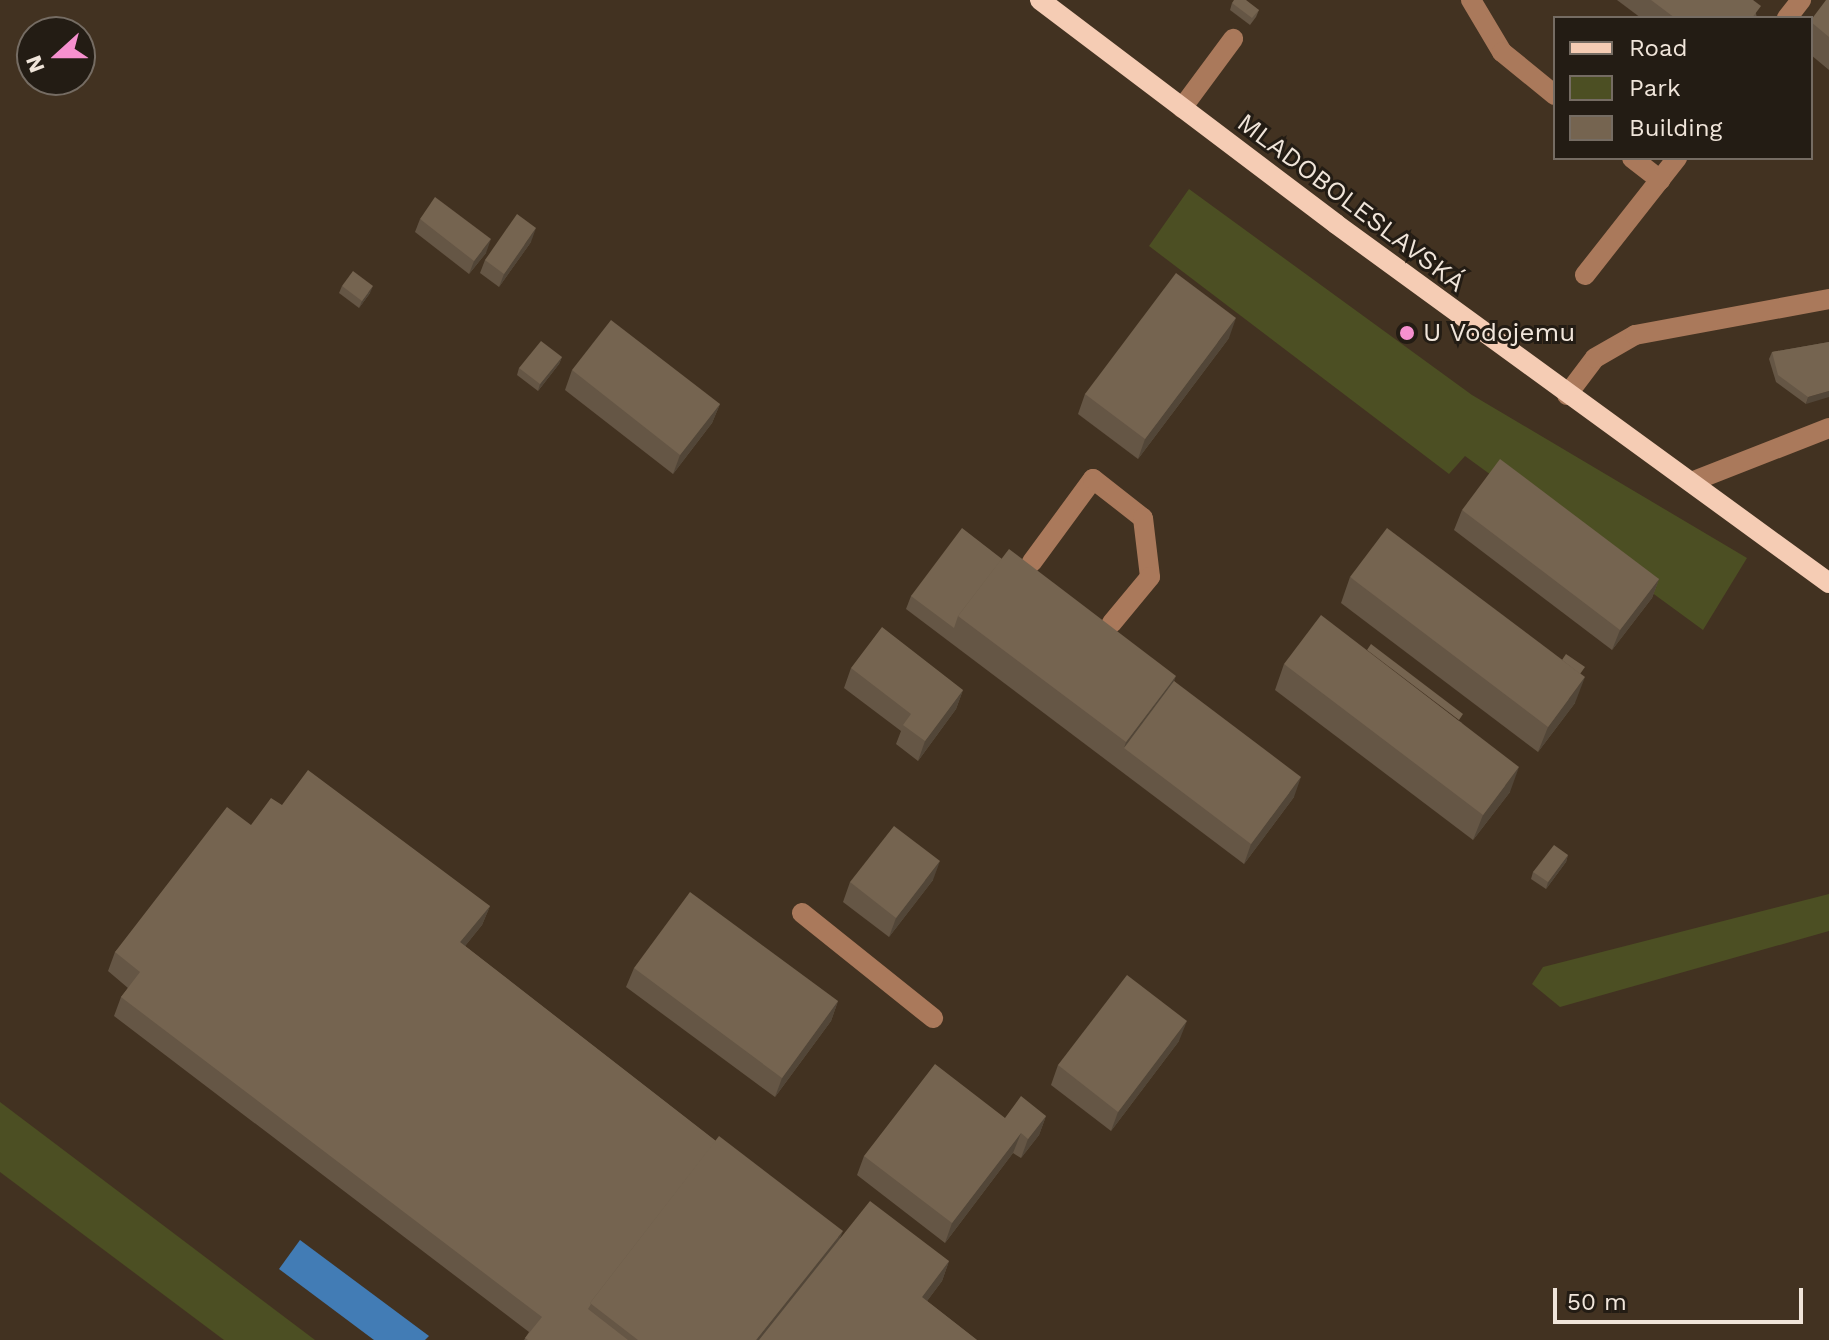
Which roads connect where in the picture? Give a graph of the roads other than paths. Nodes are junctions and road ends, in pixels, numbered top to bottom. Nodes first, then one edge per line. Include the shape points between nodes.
1 (1040, 0) edge
2 (1471, 0) edge
3 (1801, 0) edge
4 (1789, 16) edge
5 (1233, 39) dead end
6 (1553, 93) edge
7 (1182, 108) junction
8 (1635, 160) edge
9 (1675, 160) edge
10 (1660, 180) junction
11 (1585, 275) dead end
12 (1829, 299) edge
13 (1567, 395) junction
14 (1829, 428) edge
15 (1691, 482) junction
16 (1032, 562) edge
17 (1829, 583) edge
18 (1112, 623) edge
19 (802, 913) dead end
20 (933, 1018) dead end

1 - 7 main road, MLADOBOLESLAVSKÁ
2 - 6 lane via 1502,52
3 - 4 lane
5 - 7 lane
7 - 13 main road, MLADOBOLESLAVSKÁ
8 - 10 lane
9 - 10 lane
10 - 11 lane
12 - 13 lane via 1635,335 1595,358
13 - 15 main road, MLADOBOLESLAVSKÁ
14 - 15 lane
15 - 17 main road, MLADOBOLESLAVSKÁ
16 - 18 lane via 1093,479 1143,518 1150,577
19 - 20 lane

